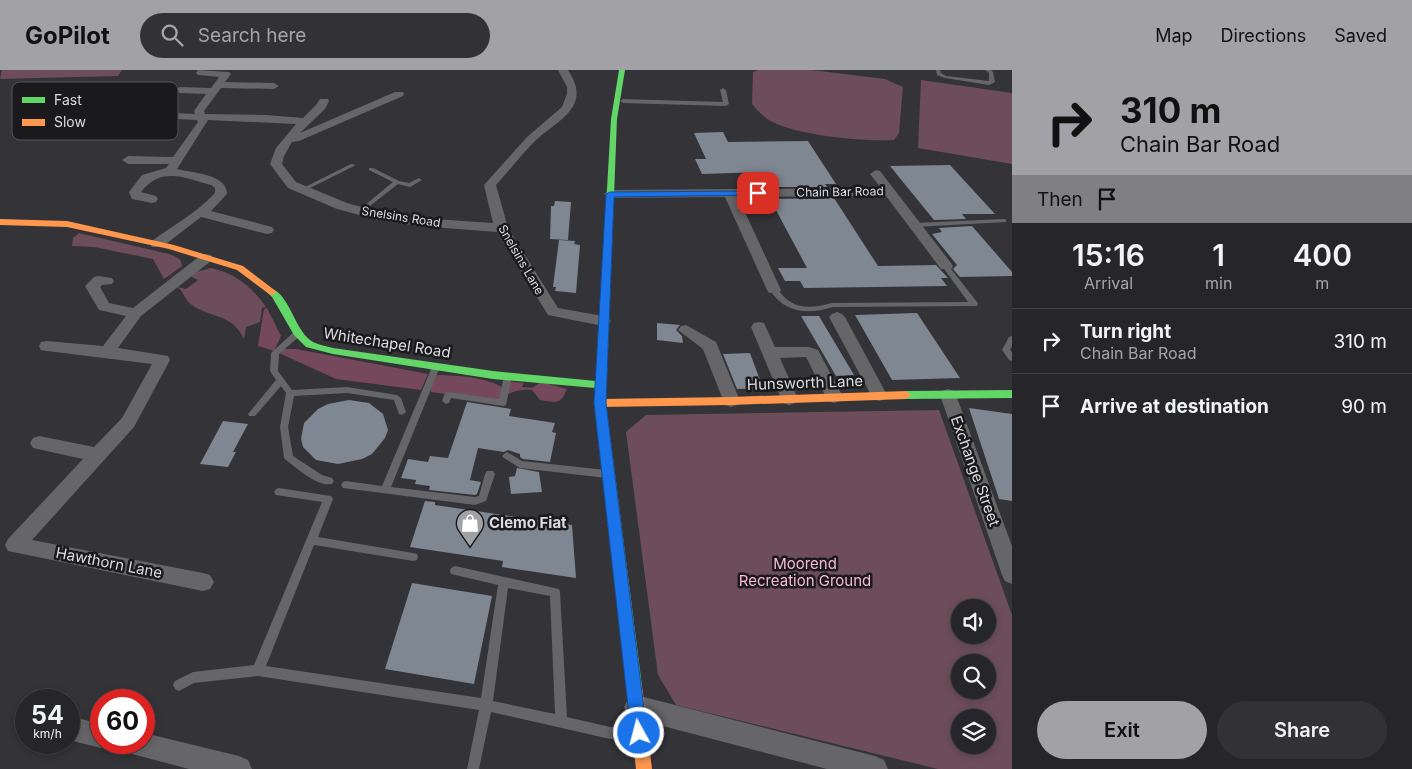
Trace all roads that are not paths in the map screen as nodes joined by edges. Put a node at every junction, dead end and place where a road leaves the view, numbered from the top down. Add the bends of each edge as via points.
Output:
1 (203, 70) edge
2 (563, 70) edge
3 (622, 70) edge
4 (938, 70) edge
5 (987, 70) edge
6 (227, 72) edge
7 (633, 78) dead end
8 (274, 86) dead end
9 (216, 88) junction
10 (180, 90) dead end
11 (723, 90) dead end
12 (399, 94) dead end
13 (324, 101) dead end
14 (623, 101) junction
15 (178, 116) edge
16 (200, 117) junction
17 (614, 118) junction
18 (307, 122) junction
19 (289, 139) junction
20 (128, 160) dead end
21 (353, 165) dead end
22 (173, 166) junction
23 (371, 169) dead end
24 (876, 174) dead end
25 (419, 180) dead end
26 (765, 181) dead end
27 (397, 182) junction
28 (302, 190) junction
29 (890, 192) junction
30 (772, 193) junction
31 (610, 194) junction
32 (730, 194) junction
33 (152, 199) dead end
34 (361, 211) junction
35 (199, 212) junction
36 (1004, 221) dead end
37 (0, 222) edge
38 (915, 225) junction
39 (501, 228) junction
40 (267, 230) dead end
41 (157, 244) junction
42 (206, 258) junction
43 (946, 266) joint
44 (107, 281) dead end
45 (774, 290) joint
46 (136, 313) junction
47 (837, 317) dead end
48 (603, 321) junction
49 (758, 327) dead end
50 (686, 330) dead end
51 (298, 333) junction
52 (1012, 340) edge
53 (47, 346) dead end
54 (107, 352) junction
55 (769, 353) junction
56 (1012, 358) edge
57 (436, 367) junction
58 (508, 376) junction
59 (281, 380) junction
60 (600, 385) junction
61 (290, 393) junction
62 (1012, 394) edge
63 (948, 395) junction
64 (879, 396) junction
65 (834, 397) junction
66 (788, 399) junction
67 (446, 401) dead end
68 (731, 401) junction
69 (600, 403) junction
70 (402, 412) dead end
71 (252, 414) dead end
72 (39, 443) dead end
73 (98, 455) junction
74 (507, 456) dead end
75 (490, 474) dead end
76 (608, 474) junction
77 (329, 480) dead end
78 (346, 485) dead end
79 (385, 490) junction
80 (279, 492) dead end
81 (311, 540) junction
82 (7, 544) edge
83 (413, 556) dead end
84 (455, 571) dead end
85 (1012, 575) edge
86 (203, 582) dead end
87 (504, 582) junction
88 (258, 670) junction
89 (179, 685) dead end
90 (486, 705) junction
91 (636, 708) junction
92 (561, 721) junction
93 (639, 733) junction
94 (155, 748) edge
95 (239, 769) edge
96 (473, 769) edge
97 (644, 769) edge
98 (875, 769) edge

1 - 6 street via 201,73
2 - 39 street, Snelsins Lane via 571,82 570,102 555,121 532,138 490,184
3 - 17 main road
4 - 5 lane via 945,77 989,83 992,75
6 - 9 street
7 - 14 main road
8 - 9 street
9 - 10 street
9 - 16 street via 199,111
11 - 14 lane via 726,104
12 - 19 street
13 - 18 street, Snelsins Road
14 - 17 main road
15 - 16 street
16 - 18 street via 277,118
16 - 22 street via 203,122
17 - 31 main road
18 - 19 street, Snelsins Road
19 - 28 street, Snelsins Road via 280,150 276,164 292,185
20 - 22 street
21 - 28 lane
22 - 33 street via 146,178 135,192 136,196
22 - 35 street via 221,187 216,201
23 - 27 lane
24 - 29 street, Chain Bar Road
25 - 27 lane via 410,185
26 - 30 lane
27 - 34 lane
28 - 34 street, Snelsins Road
29 - 30 street, Chain Bar Road
29 - 38 street, Chain Bar Road
30 - 32 street, Chain Bar Road
31 - 32 street, Chain Bar Road
31 - 48 main road
32 - 45 street
34 - 39 street, Snelsins Road via 419,222
35 - 40 street
35 - 41 street
36 - 38 lane
37 - 41 main road, Whitechapel Road via 66,224
38 - 43 street, Chain Bar Road
39 - 48 street, Snelsins Lane via 553,312
41 - 42 main road, Whitechapel Road
42 - 46 street
42 - 51 main road, Whitechapel Road via 240,268 276,295
43 - 45 lane via 974,304 832,305 809,310 786,304
44 - 46 street via 99,280 92,286 104,307
46 - 54 street
47 - 64 street
48 - 60 main road
49 - 55 street
50 - 68 street via 710,346
51 - 57 main road, Whitechapel Road via 310,345 333,351
51 - 59 lane via 275,353 274,370
52 - 56 lane via 1006,350
53 - 54 street, Hawthorn Lane
54 - 73 street, Hawthorn Lane via 162,360 128,422
55 - 65 street via 812,354
55 - 66 street
57 - 58 main road, Whitechapel Road
57 - 79 lane
58 - 60 main road, Whitechapel Road
58 - 67 lane via 503,402 448,395
59 - 61 lane
59 - 71 lane
60 - 69 main road
61 - 70 lane via 347,390 397,398
61 - 77 lane via 284,427 289,458 319,478
62 - 63 main road, Hunsworth Lane
63 - 64 main road, Hunsworth Lane
63 - 85 street, Exchange Street
64 - 65 main road, Hunsworth Lane
65 - 66 main road, Hunsworth Lane
66 - 68 main road, Hunsworth Lane
68 - 69 main road, Hunsworth Lane
69 - 76 main road
72 - 73 street
73 - 82 street, Hawthorn Lane
74 - 76 lane via 520,464
75 - 79 lane via 483,498 475,501
76 - 91 main road
78 - 79 lane
80 - 81 lane via 328,499
81 - 83 lane
81 - 88 lane
82 - 86 street, Hawthorn Lane
84 - 87 lane
87 - 90 lane
87 - 92 lane via 555,592
88 - 89 lane via 193,678
88 - 90 lane
90 - 92 lane
90 - 96 lane
91 - 93 main road
91 - 98 street
92 - 93 lane via 610,733
93 - 97 main road
94 - 95 street

